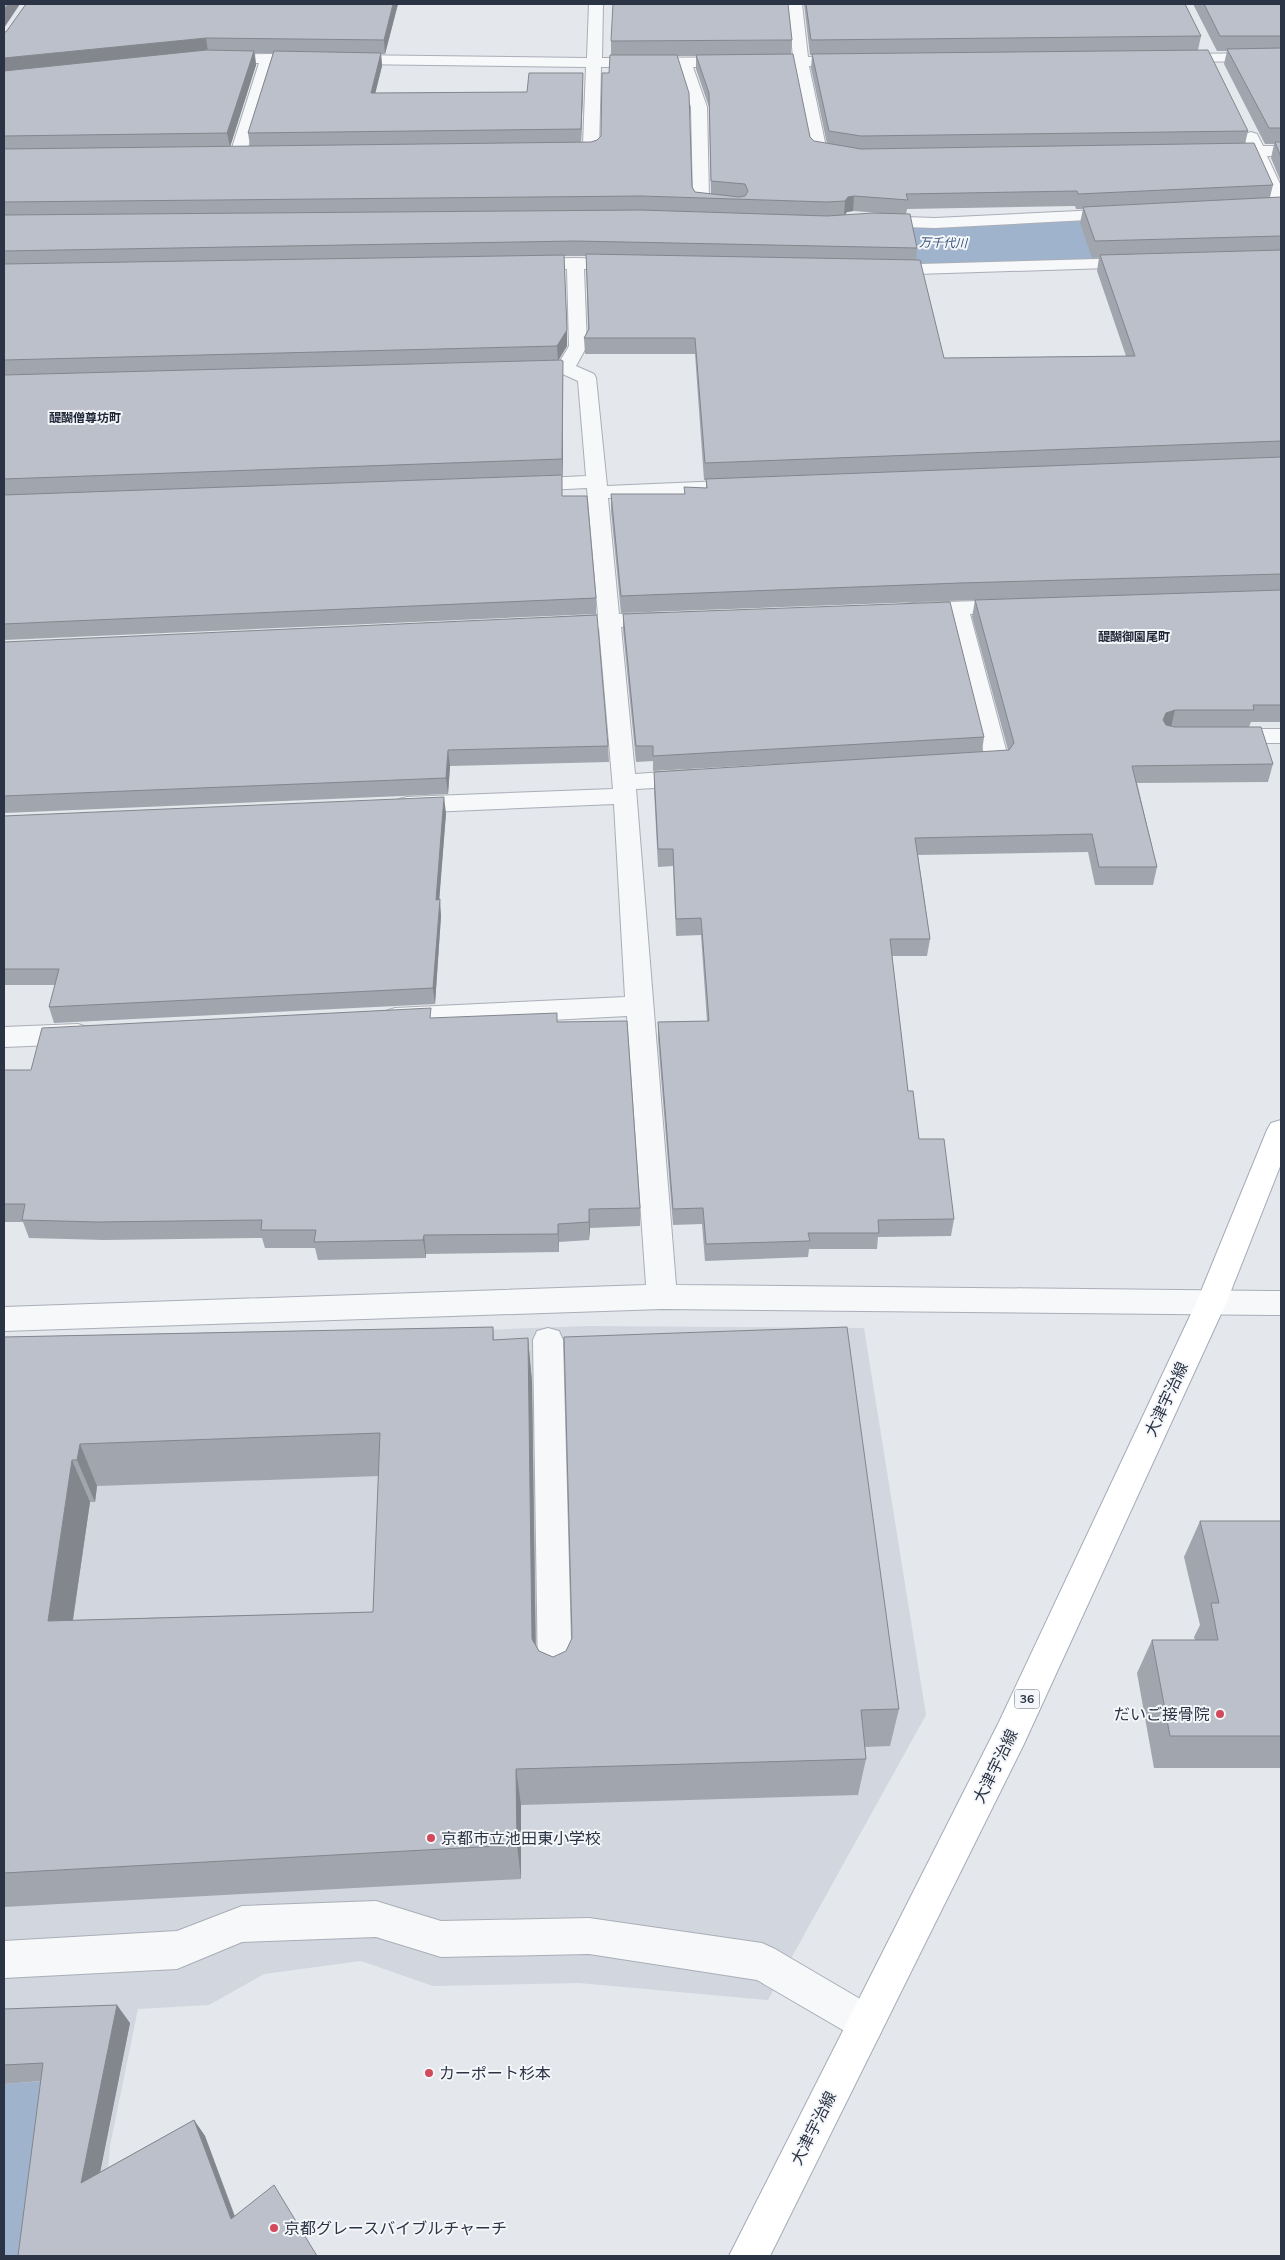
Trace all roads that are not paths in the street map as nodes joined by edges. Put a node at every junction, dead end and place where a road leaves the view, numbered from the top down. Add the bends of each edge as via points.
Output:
1 (596, 4) edge
2 (795, 4) edge
3 (1203, 43) edge
4 (208, 58) edge
5 (268, 58) junction
6 (1160, 58) edge
7 (1210, 58) junction
8 (1281, 58) edge
9 (861, 61) edge
10 (801, 62) junction
11 (684, 63) junction
12 (594, 64) junction
13 (1219, 75) edge
14 (1245, 126) edge
15 (542, 150) edge
16 (1258, 151) junction
17 (1281, 151) edge
18 (1208, 152) edge
19 (238, 154) junction
20 (258, 154) edge
21 (219, 155) edge
22 (860, 157) edge
23 (747, 205) edge
24 (1281, 205) edge
25 (1262, 207) edge
26 (1133, 213) edge
27 (866, 220) edge
28 (575, 263) junction
29 (1153, 263) edge
30 (506, 264) edge
31 (643, 264) edge
32 (868, 269) edge
33 (507, 485) edge
34 (746, 486) edge
35 (597, 487) junction
36 (1036, 606) edge
37 (958, 608) junction
38 (898, 610) edge
39 (679, 618) edge
40 (609, 621) junction
41 (540, 624) edge
42 (1208, 736) edge
43 (1281, 736) edge
44 (948, 764) edge
45 (712, 777) edge
46 (624, 789) junction
47 (388, 806) edge
48 (639, 1006) junction
49 (371, 1020) edge
50 (103, 1033) edge
51 (4, 1037) edge
52 (1281, 1130) edge
53 (662, 1297) junction
54 (1212, 1301) junction
55 (1281, 1303) edge
56 (4, 1319) edge
57 (548, 1340) dead end
58 (555, 1677) edge
59 (4, 1960) edge
60 (866, 2023) junction
61 (749, 2256) edge

1 - 12 street
2 - 10 street
3 - 7 street
4 - 5 street
5 - 12 street
5 - 19 street
6 - 7 street
7 - 8 street
7 - 13 street
9 - 10 street
10 - 11 street
10 - 22 street via 820,151
11 - 12 street
11 - 23 street via 699,107 701,201
12 - 15 street via 591,150
14 - 16 street
16 - 17 street
16 - 18 street
16 - 24 street
19 - 20 street
19 - 21 street
24 - 25 street
26 - 27 street via 935,222
28 - 30 street
28 - 31 street
28 - 35 street via 578,346 555,368 587,378
29 - 32 street
33 - 35 street
34 - 35 street
35 - 40 street
36 - 37 street
37 - 38 street
37 - 44 street via 997,761
39 - 40 street
40 - 41 street
40 - 46 street
42 - 43 street
45 - 46 street
46 - 47 street
46 - 48 street
48 - 49 street
48 - 53 street
50 - 51 street
52 - 54 main road, 大津宇治線 / 36
53 - 54 street
53 - 56 street
54 - 55 street
54 - 60 main road, 大津宇治線 / 36 via 1011,1734
57 - 58 street
59 - 60 street via 177,1950 242,1924 376,1919 441,1938 588,1936 762,1962
60 - 61 main road, 大津宇治線 / 36

